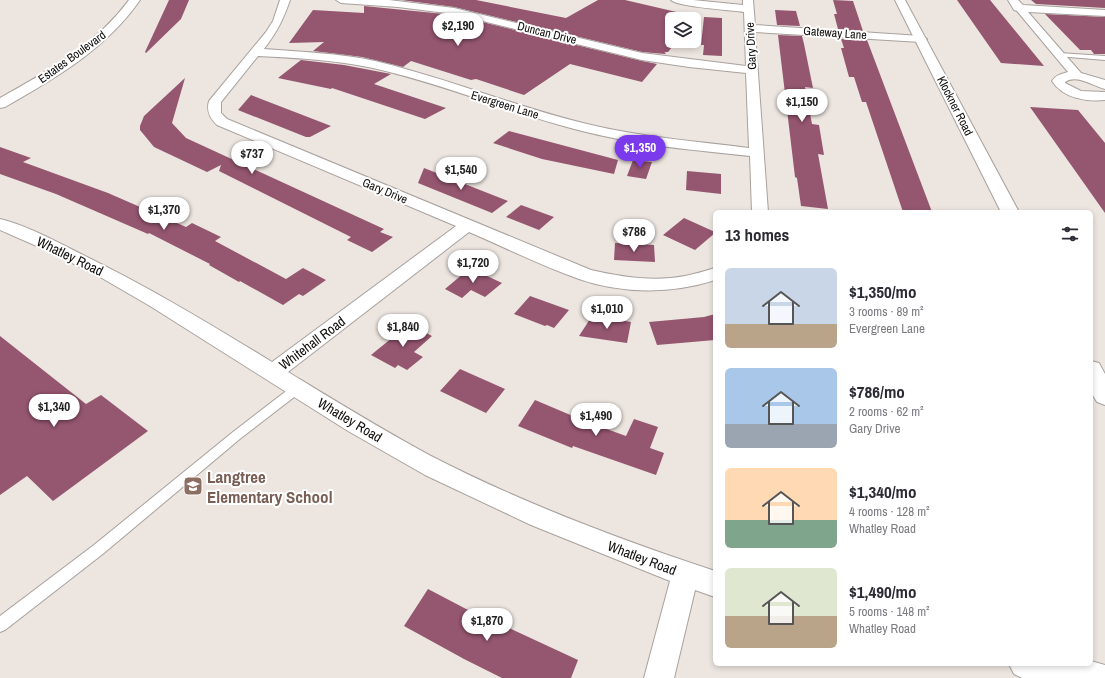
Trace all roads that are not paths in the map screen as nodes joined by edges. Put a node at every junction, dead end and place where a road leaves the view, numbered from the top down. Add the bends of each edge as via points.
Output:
1 (135, 0) edge
2 (285, 0) edge
3 (341, 0) edge
4 (676, 0) edge
5 (900, 0) edge
6 (748, 4) edge
7 (1015, 4) edge
8 (1105, 13) edge
9 (750, 28) junction
10 (921, 38) junction
11 (255, 52) junction
12 (1059, 55) junction
13 (1105, 58) edge
14 (752, 70) junction
15 (1078, 77) junction
16 (1105, 85) edge
17 (1100, 96) edge
18 (0, 104) edge
19 (1105, 109) edge
20 (757, 153) junction
21 (760, 210) edge
22 (1009, 210) edge
23 (0, 224) edge
24 (467, 226) junction
25 (713, 275) edge
26 (272, 373) junction
27 (1093, 373) edge
28 (298, 388) junction
29 (1105, 396) edge
30 (685, 574) junction
31 (713, 583) edge
32 (0, 625) edge
33 (1035, 666) edge
34 (659, 678) edge
35 (1099, 678) edge

1 - 18 main road, Estates Boulevard via 116,24 81,53
2 - 11 street, Gary Drive via 278,21
3 - 14 street, Duncan Drive via 406,5 461,13 640,56
4 - 6 street via 705,5
5 - 10 main road, Klockner Road
6 - 9 street, Gary Drive
7 - 8 street
7 - 12 street
9 - 10 street, Gateway Lane
9 - 14 street, Gary Drive
10 - 22 main road, Klockner Road
11 - 20 street, Evergreen Lane via 324,57 374,65 589,128
11 - 24 street, Gary Drive via 215,101 215,116 222,122
12 - 13 lane
12 - 15 street
14 - 20 street, Gary Drive
15 - 16 street
15 - 17 street via 1064,77 1058,81 1069,91
17 - 19 street
20 - 21 street, Gary Drive
23 - 26 street, Whatley Road via 81,260 155,300
24 - 25 street, Gary Drive via 586,276 610,282 664,285 689,282
24 - 26 street, Whitehall Road
26 - 28 street, Whatley Road
27 - 29 main road
28 - 30 street, Whatley Road via 407,454 464,484 577,534
28 - 32 lane via 99,549
30 - 31 street, Whatley Road
30 - 34 street
33 - 35 street

